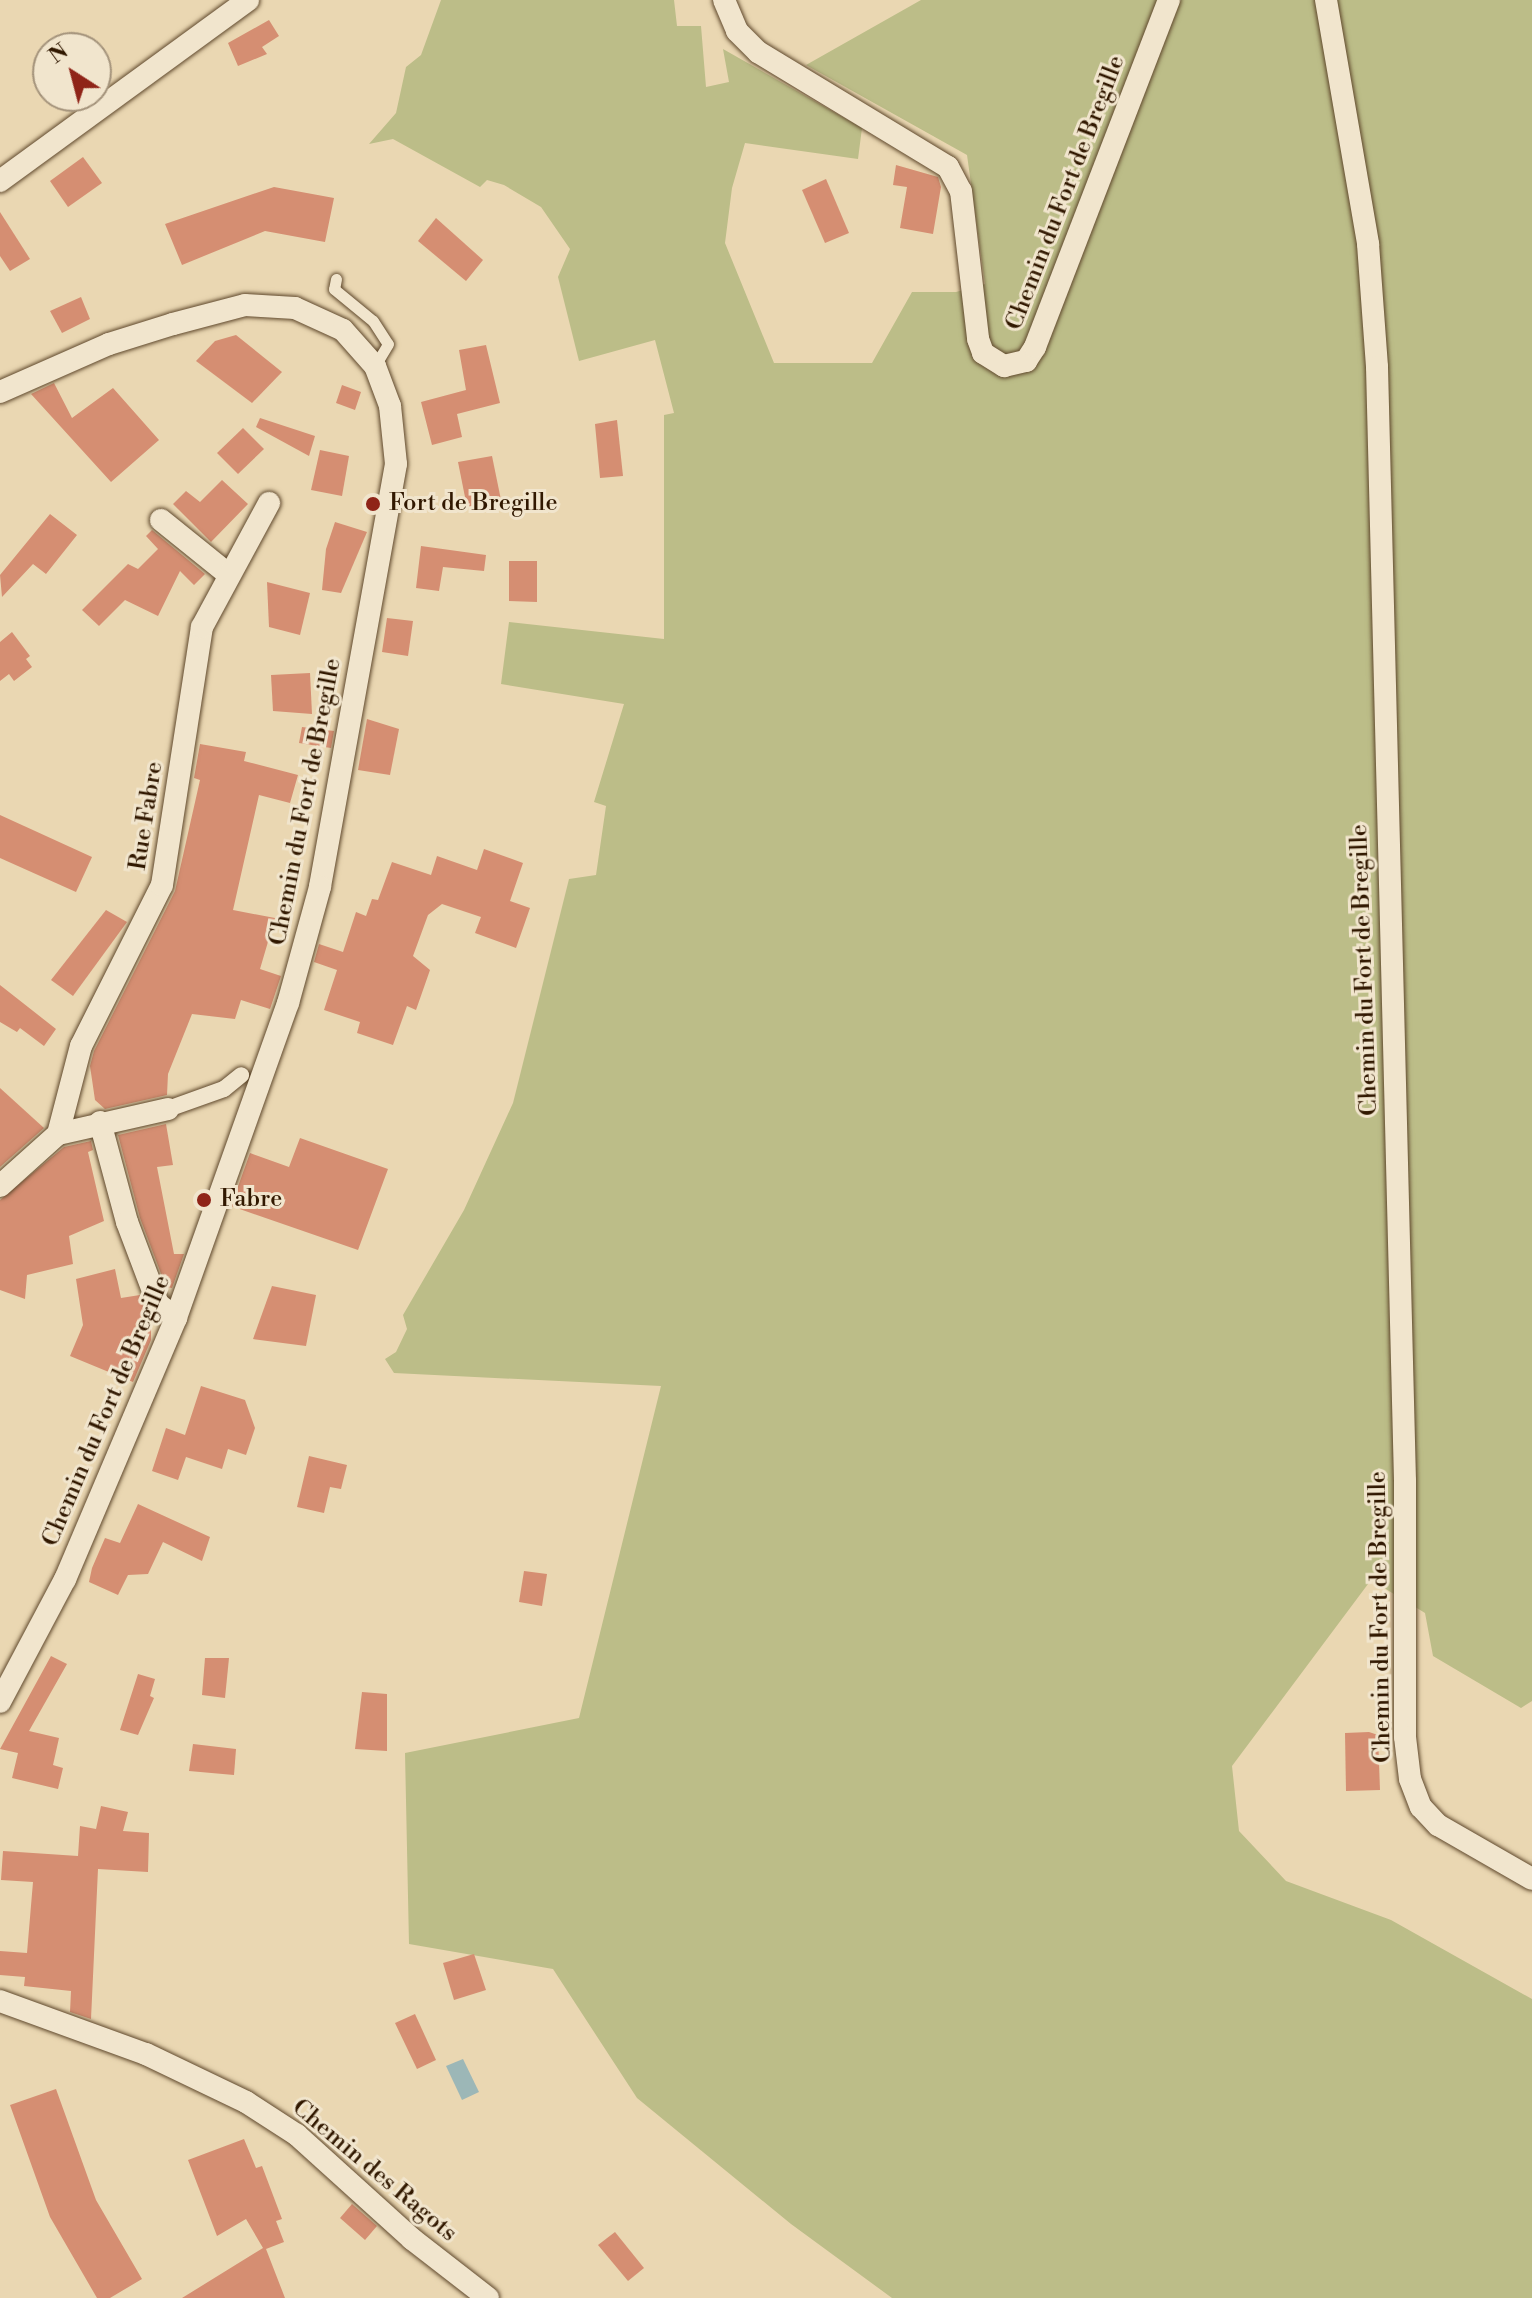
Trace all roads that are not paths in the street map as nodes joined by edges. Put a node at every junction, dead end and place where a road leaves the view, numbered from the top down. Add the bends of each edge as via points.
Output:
1 (248, 0) edge
2 (724, 0) edge
3 (1169, 0) edge
4 (1326, 0) edge
5 (0, 181) edge
6 (336, 279) dead end
7 (375, 366) junction
8 (0, 392) edge
9 (269, 503) dead end
10 (161, 520) dead end
11 (228, 574) junction
12 (241, 1075) dead end
13 (168, 1109) joint
14 (100, 1122) junction
15 (58, 1134) junction
16 (0, 1186) edge
17 (176, 1318) junction
18 (0, 1702) edge
19 (1532, 1879) edge
20 (0, 2001) edge
21 (488, 2298) edge

1 - 5 street
2 - 3 street, Chemin du Fort de Bregille via 737,31 758,52 948,167 961,191 978,339 983,353 1004,366 1026,361 1035,347
4 - 19 street, Chemin du Fort de Bregille via 1368,244 1377,367 1405,1481 1405,1737 1410,1779 1421,1807 1438,1825
6 - 7 lane via 334,289 373,321 388,344
7 - 8 street, Chemin du Fort de Bregille via 343,330 295,308 245,305 109,344
7 - 17 street, Chemin du Fort de Bregille via 390,406 396,464 320,887 288,1003
9 - 11 street, Rue Fabre
10 - 11 street
11 - 15 street, Rue Fabre via 202,627 162,885 81,1046
12 - 13 street via 224,1089
13 - 14 street
14 - 15 street
14 - 17 street via 127,1222 158,1304
15 - 16 street
17 - 18 street, Chemin du Fort de Bregille via 65,1579
20 - 21 street, Chemin des Ragots via 135,2049 246,2102 297,2135 412,2239

